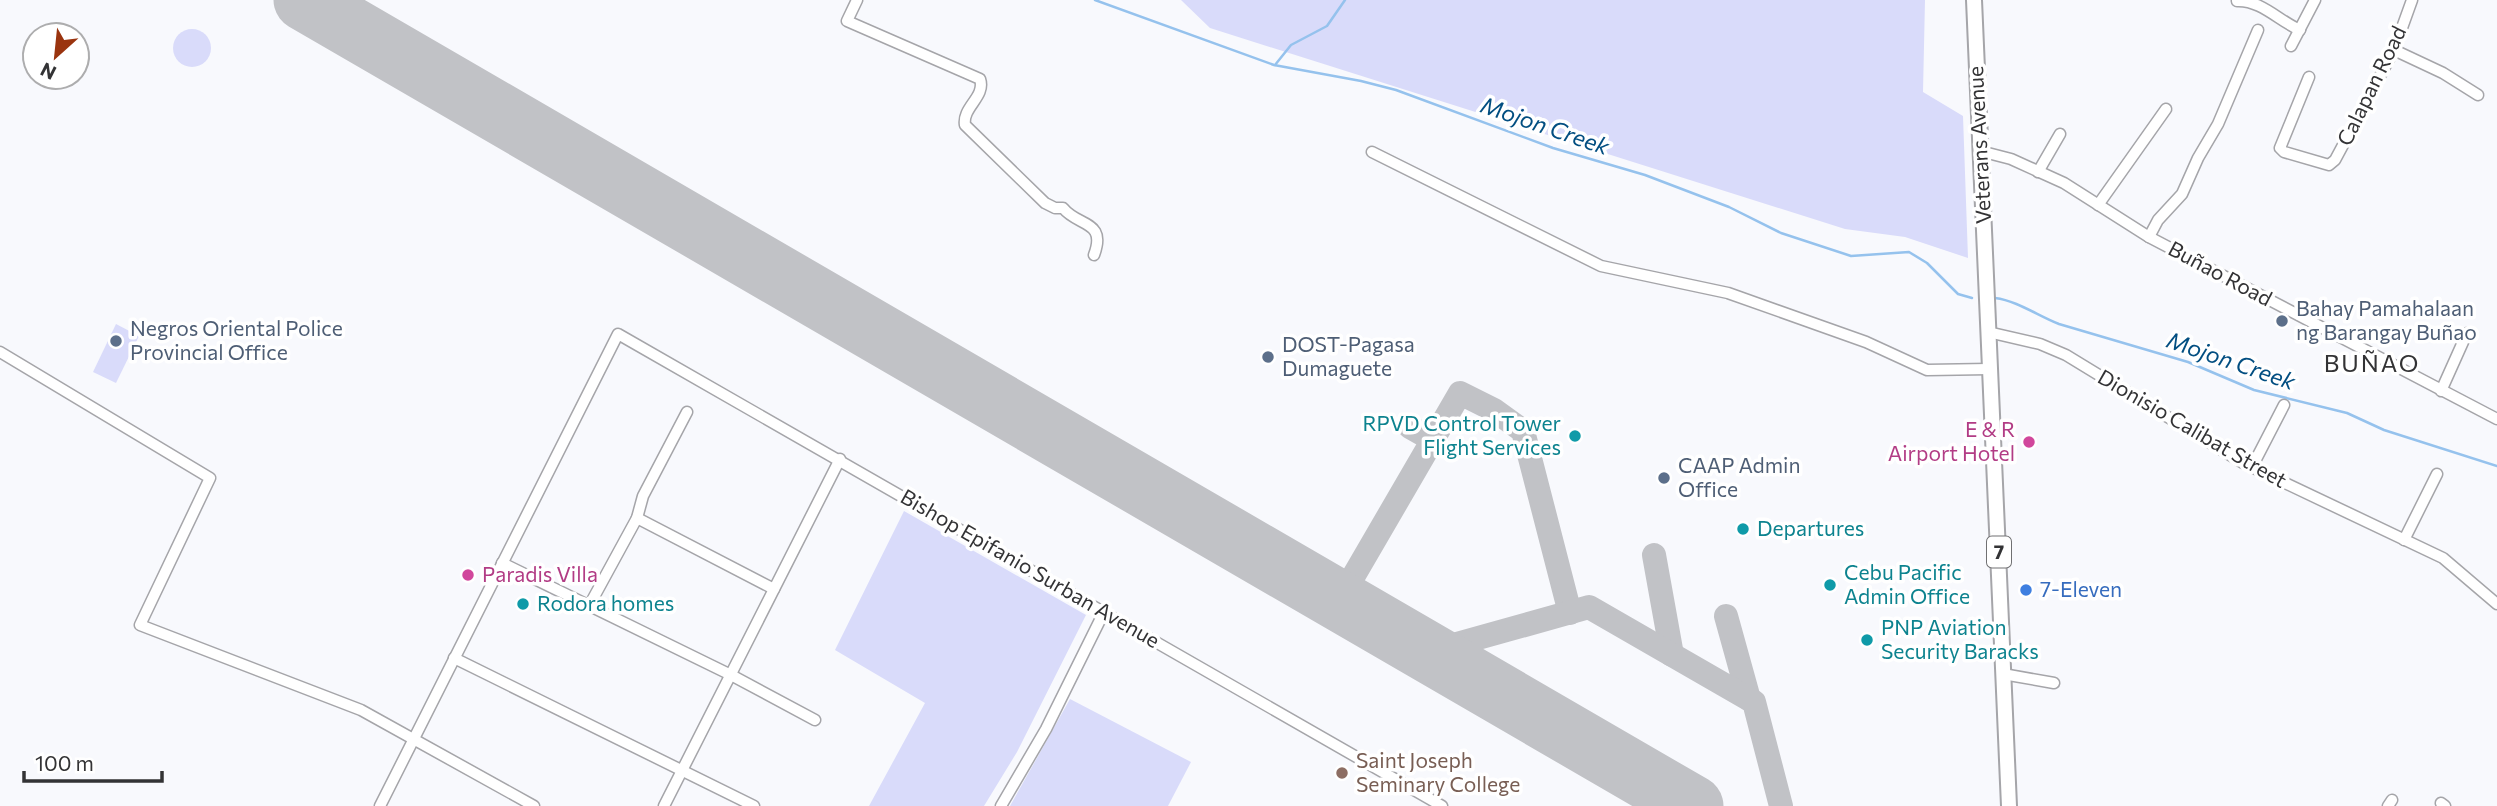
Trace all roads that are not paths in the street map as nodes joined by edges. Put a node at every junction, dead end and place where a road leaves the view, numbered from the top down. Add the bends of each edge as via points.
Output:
1 (857, 0) edge
2 (1974, 0) edge
3 (2315, 0) edge
4 (2412, 0) edge
5 (2237, 1) edge
6 (2258, 30) dead end
7 (2300, 30) junction
8 (2291, 46) dead end
9 (2394, 50) junction
10 (2309, 77) dead end
11 (2478, 95) dead end
12 (2166, 109) dead end
13 (2060, 134) dead end
14 (1980, 151) junction
15 (1372, 152) dead end
16 (2038, 172) junction
17 (2098, 205) junction
18 (2149, 237) junction
19 (1094, 255) dead end
20 (1988, 332) junction
21 (2467, 333) dead end
22 (0, 352) edge
23 (1989, 369) junction
24 (2441, 391) junction
25 (2284, 405) dead end
26 (688, 412) dead end
27 (2497, 419) edge
28 (840, 459) junction
29 (2252, 467) junction
30 (2437, 474) dead end
31 (637, 518) junction
32 (2404, 540) junction
33 (502, 563) junction
34 (774, 589) junction
35 (2497, 604) edge
36 (589, 606) junction
37 (1104, 612) junction
38 (454, 658) junction
39 (2003, 674) junction
40 (731, 675) junction
41 (2054, 683) dead end
42 (815, 720) dead end
43 (414, 741) junction
44 (682, 770) junction
45 (380, 806) edge
46 (534, 806) edge
47 (664, 806) edge
48 (754, 806) edge
49 (1001, 806) edge
50 (1442, 806) edge
51 (2009, 806) edge

1 - 19 street via 847,21 980,79 980,92 965,115 965,125 1045,203 1063,208 1093,227 1097,234
2 - 14 highway, Veterans Avenue / 7
3 - 7 street
4 - 9 street, Calapan Road
5 - 7 street via 2272,12
6 - 18 street via 2182,194
7 - 8 street
9 - 10 street, Calapan Road via 2329,165 2280,148
9 - 11 street
12 - 17 street
13 - 16 street
14 - 16 street, Buñao Road
14 - 20 highway, Veterans Avenue / 7
15 - 23 street via 1601,266 1728,293 1866,342 1927,370
16 - 17 street, Buñao Road
17 - 18 street, Buñao Road
18 - 24 street, Buñao Road
20 - 23 highway, 7
20 - 29 street, Dionisio Calibat Street via 2066,355
21 - 24 street
22 - 43 street via 210,478 140,625 361,710
23 - 39 highway, 7
24 - 27 street, Buñao Road
25 - 29 street
26 - 31 street via 643,496
28 - 33 street, Bishop Epifanio Surban Avenue via 618,334
28 - 34 street
28 - 37 street, Bishop Epifanio Surban Avenue
29 - 32 street, Dionisio Calibat Street
30 - 32 street
31 - 34 street
31 - 36 street
32 - 35 street, Dionisio Calibat Street via 2443,558
33 - 36 street
33 - 38 street
34 - 40 street
36 - 40 street
37 - 49 street via 1046,729
37 - 50 street, Bishop Epifanio Surban Avenue
38 - 43 street
38 - 44 street
39 - 41 street
39 - 51 highway, 7
40 - 42 street
40 - 44 street
43 - 45 street
43 - 46 street
44 - 47 street
44 - 48 street

